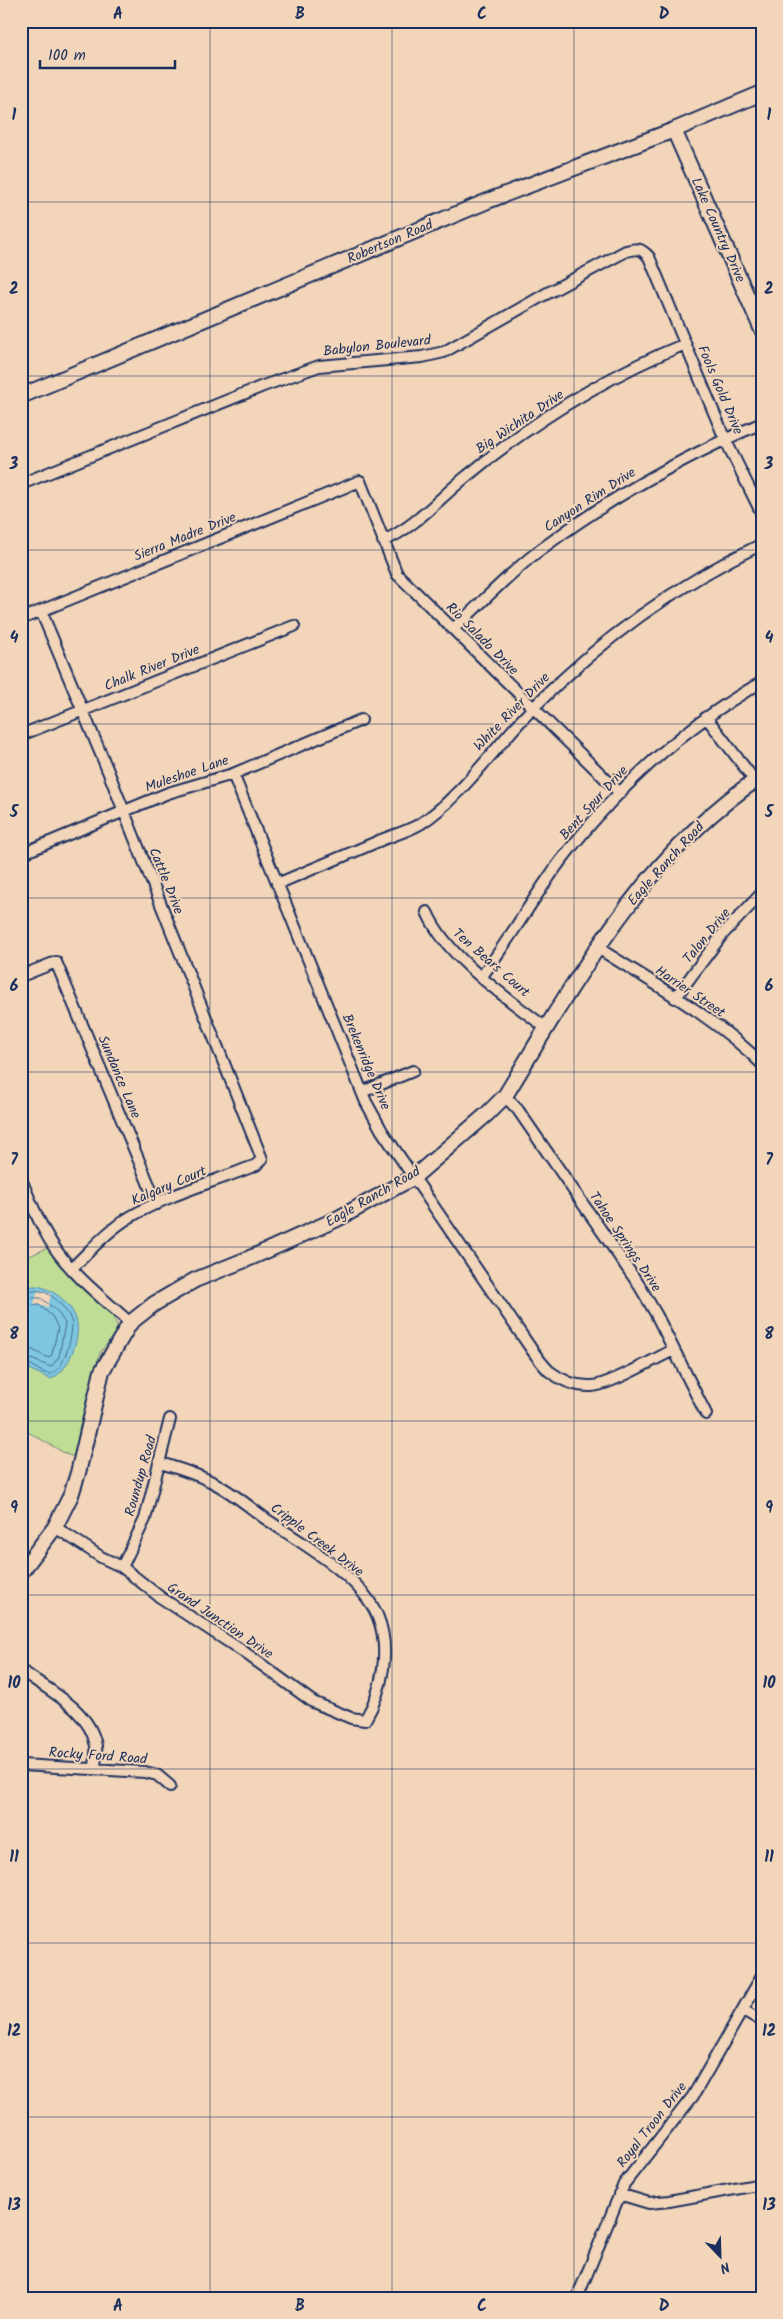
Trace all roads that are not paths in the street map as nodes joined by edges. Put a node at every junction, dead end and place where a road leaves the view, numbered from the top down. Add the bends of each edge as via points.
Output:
1 (762, 92) edge
2 (674, 130) junction
3 (656, 275) joint
4 (762, 330) edge
5 (686, 344) junction
6 (21, 396) edge
7 (762, 423) edge
8 (725, 439) junction
9 (360, 482) joint
10 (21, 484) edge
11 (762, 514) edge
12 (383, 541) junction
13 (762, 544) edge
14 (41, 611) junction
15 (21, 619) edge
16 (294, 626) dead end
17 (453, 629) junction
18 (762, 682) edge
19 (532, 708) junction
20 (82, 711) junction
21 (706, 717) junction
22 (361, 720) dead end
23 (21, 736) edge
24 (233, 774) junction
25 (759, 782) edge
26 (619, 792) junction
27 (123, 812) junction
28 (21, 854) edge
29 (277, 884) junction
30 (762, 893) edge
31 (427, 912) dead end
32 (598, 948) junction
33 (21, 976) edge
34 (482, 976) junction
35 (675, 998) junction
36 (546, 1028) junction
37 (762, 1064) edge
38 (413, 1071) dead end
39 (362, 1092) junction
40 (504, 1096) junction
41 (261, 1161) joint
42 (414, 1176) junction
43 (21, 1179) edge
44 (158, 1204) junction
45 (72, 1268) junction
46 (130, 1323) junction
47 (673, 1350) junction
48 (706, 1414) dead end
49 (170, 1419) dead end
50 (160, 1463) junction
51 (55, 1528) junction
52 (122, 1567) junction
53 (21, 1572) edge
54 (21, 1672) edge
55 (367, 1725) joint
56 (21, 1765) edge
57 (95, 1769) junction
58 (170, 1786) dead end
59 (762, 1976) edge
60 (743, 2010) junction
61 (762, 2021) edge
62 (762, 2184) edge
63 (619, 2194) junction
64 (577, 2298) edge

1 - 2 street, Robertson Road
2 - 4 street, Lake Country Drive
2 - 6 street, Robertson Road via 490,200
3 - 5 street, Fools Gold Drive
3 - 10 street, Babylon Boulevard via 643,250 626,251 444,352 422,357 319,366
5 - 8 street, Fools Gold Drive
5 - 12 street, Big Wichita Drive via 617,376 558,410 466,476 398,534
7 - 8 street, Canyon Rim Drive
8 - 11 street, Fools Gold Drive
8 - 17 street, Canyon Rim Drive via 670,466 598,509 539,551
9 - 12 street, Rio Salado Drive
9 - 14 street, Sierra Madre Drive
12 - 17 street, Rio Salado Drive via 397,574
13 - 19 street, White River Drive via 728,560 632,621 584,659
14 - 15 street, Sierra Madre Drive
14 - 20 street, Cattle Drive
16 - 20 street, Chalk River Drive
17 - 19 street, Rio Salado Drive
18 - 21 street, Bent Spur Drive
19 - 26 street, Rio Salado Drive
19 - 29 street, White River Drive via 446,803 419,824
20 - 23 street, Chalk River Drive
20 - 27 street, Cattle Drive
21 - 25 street
21 - 26 street, Bent Spur Drive via 652,760
22 - 24 street, Muleshoe Lane
24 - 27 street, Muleshoe Lane via 168,793
24 - 29 street, Brekenridge Drive
25 - 32 street, Eagle Ranch Road via 713,814 667,859 639,890
26 - 34 street, Bent Spur Drive via 558,865
27 - 28 street, Muleshoe Lane
27 - 41 street, Cattle Drive via 262,1154
29 - 39 street, Brekenridge Drive
30 - 35 street, Talon Drive via 722,935
31 - 34 street, Ten Bears Court via 442,940
32 - 35 street, Harrier Street
32 - 36 street, Eagle Ranch Road
33 - 44 street, Sundance Lane via 56,962
34 - 36 street, Ten Bears Court
35 - 37 street, Harrier Street via 745,1047
36 - 40 street, Eagle Ranch Road
38 - 39 street
39 - 42 street, Brekenridge Drive via 382,1131
40 - 42 street, Eagle Ranch Road
40 - 47 street, Tahoe Springs Drive via 518,1110 639,1285
41 - 44 street, Kalgary Court
42 - 46 street, Eagle Ranch Road via 337,1219 194,1280
42 - 47 street, Brekenridge Drive via 548,1370 563,1380 594,1386
43 - 45 street via 37,1217
44 - 45 street, Kalgary Court via 115,1228
45 - 46 street
46 - 51 street, Eagle Ranch Road via 102,1371 78,1473
47 - 48 street, Tahoe Springs Drive
49 - 50 street, Roundup Road
50 - 52 street, Roundup Road via 145,1519
50 - 55 street, Cripple Creek Drive via 197,1475 224,1489 324,1559 364,1594 377,1615 384,1658 379,1690
51 - 52 street, Grand Junction Drive
51 - 53 street, Eagle Ranch Road
52 - 55 street, Grand Junction Drive via 160,1597 313,1702
54 - 57 street via 85,1719 96,1746
56 - 57 street, Rocky Ford Road
57 - 58 street, Rocky Ford Road via 145,1772 156,1775
59 - 60 street, Royal Troon Drive
60 - 61 street
60 - 63 street, Royal Troon Drive via 688,2104 630,2174
62 - 63 street via 649,2203
63 - 64 street, Royal Troon Drive

